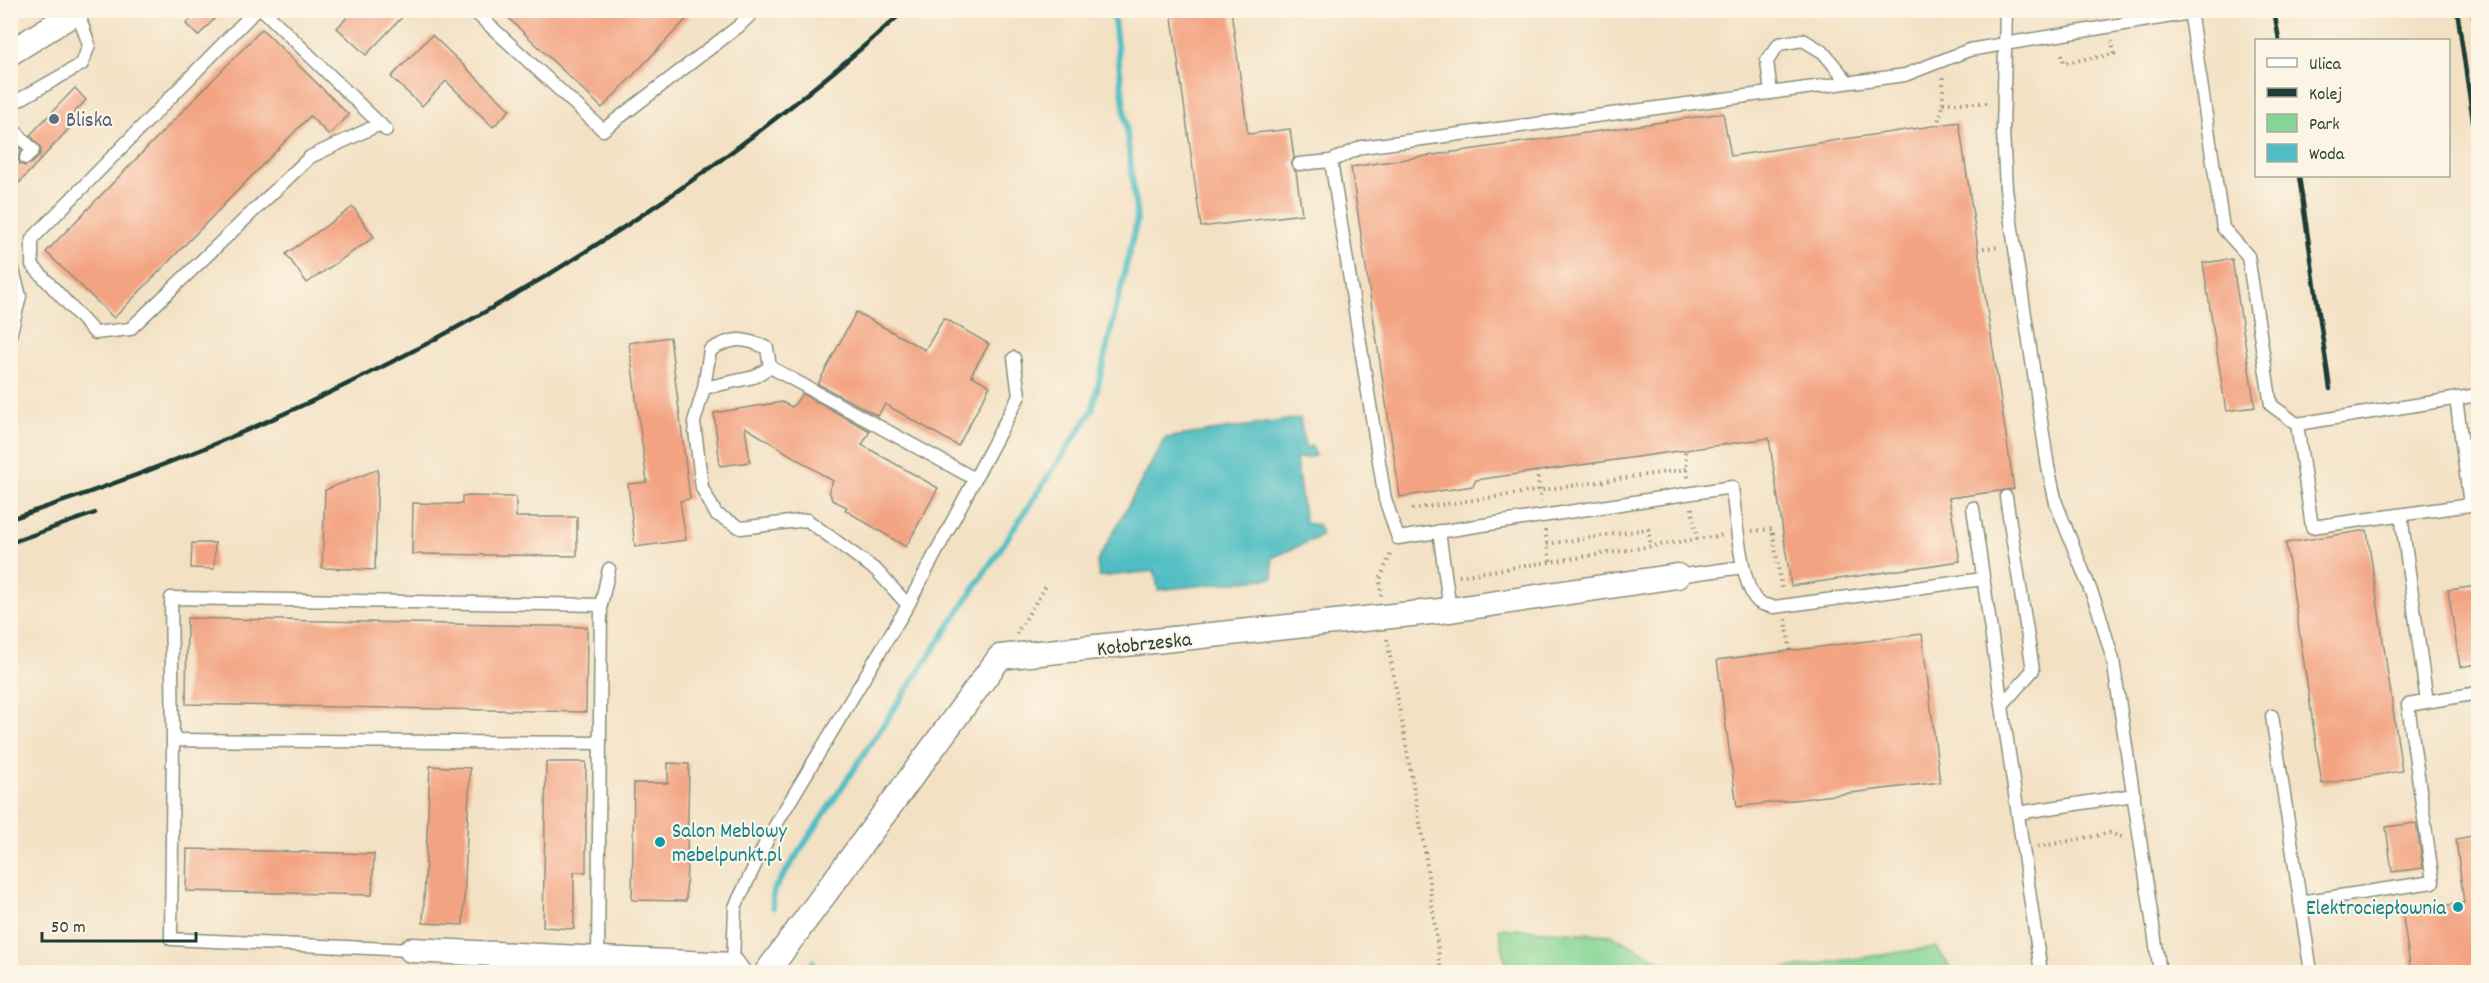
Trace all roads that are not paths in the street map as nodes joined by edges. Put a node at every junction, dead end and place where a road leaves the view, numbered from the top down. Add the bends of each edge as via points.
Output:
1 (256, 10) edge
2 (263, 10) edge
3 (473, 10) edge
4 (755, 10) edge
5 (2006, 10) edge
6 (2478, 10) edge
7 (78, 11) edge
8 (2190, 12) edge
9 (2478, 16) edge
10 (10, 42) edge
11 (2005, 43) junction
12 (10, 53) edge
13 (1848, 82) junction
14 (1771, 93) junction
15 (10, 105) edge
16 (11, 128) edge
17 (26, 158) dead end
18 (1331, 161) junction
19 (1299, 164) dead end
20 (10, 259) edge
21 (10, 336) edge
22 (1014, 358) dead end
23 (770, 367) junction
24 (704, 388) junction
25 (2478, 395) edge
26 (2456, 398) junction
27 (2297, 424) junction
28 (975, 479) junction
29 (2006, 497) dead end
30 (1973, 508) dead end
31 (2401, 515) junction
32 (1439, 531) junction
33 (1743, 567) junction
34 (609, 569) dead end
35 (1677, 576) joint
36 (1983, 579) junction
37 (601, 605) junction
38 (908, 605) junction
39 (1450, 610) junction
40 (2478, 693) edge
41 (2427, 702) junction
42 (2002, 705) junction
43 (2272, 716) dead end
44 (173, 740) junction
45 (600, 743) junction
46 (2134, 795) junction
47 (2018, 813) junction
48 (2300, 902) junction
49 (411, 950) joint
50 (598, 959) junction
51 (735, 968) edge
52 (767, 972) edge
53 (2041, 972) edge
54 (2160, 972) edge
55 (2311, 972) edge

1 - 2 lane via 32,239 32,265 95,333 130,330 310,157 383,127
3 - 4 lane via 603,130
5 - 11 lane
6 - 9 lane
7 - 10 street
7 - 12 street
7 - 15 lane via 89,45 82,64
8 - 11 lane
8 - 27 lane via 2223,228 2248,256 2271,405
11 - 13 lane via 1969,50 1905,75
11 - 46 lane via 2006,189 2048,467 2056,503 2114,660
13 - 14 lane
13 - 14 lane via 1823,52 1803,40 1779,44 1767,61
14 - 18 lane via 1362,147
16 - 17 lane via 18,142 33,150
18 - 19 lane
18 - 32 lane via 1384,499 1398,538
20 - 21 lane via 20,296
22 - 28 lane via 1019,396
23 - 24 lane via 754,377
23 - 24 lane via 767,348 750,340 729,339 710,350
23 - 28 lane
24 - 38 lane via 694,422 702,488 716,514 741,528 807,519 877,571
25 - 26 lane
26 - 27 lane
26 - 31 lane via 2470,505
27 - 31 lane via 2312,527
28 - 38 lane
29 - 42 lane via 2033,670
30 - 36 lane
31 - 41 lane
32 - 33 lane via 1732,487
32 - 39 lane
33 - 35 lane
33 - 36 lane via 1759,603 1774,607
34 - 37 lane
35 - 39 street, Kołobrzeska
36 - 42 lane
37 - 44 lane via 171,598
37 - 45 lane
38 - 51 lane via 769,837 735,907
39 - 52 street, Kołobrzeska via 1000,657
40 - 41 lane
41 - 48 lane via 2408,705 2433,882
42 - 47 lane
43 - 48 lane
44 - 45 lane
44 - 49 lane via 171,939
45 - 50 lane
46 - 47 lane
46 - 54 lane
47 - 53 lane
48 - 55 lane
49 - 50 street
50 - 51 street

